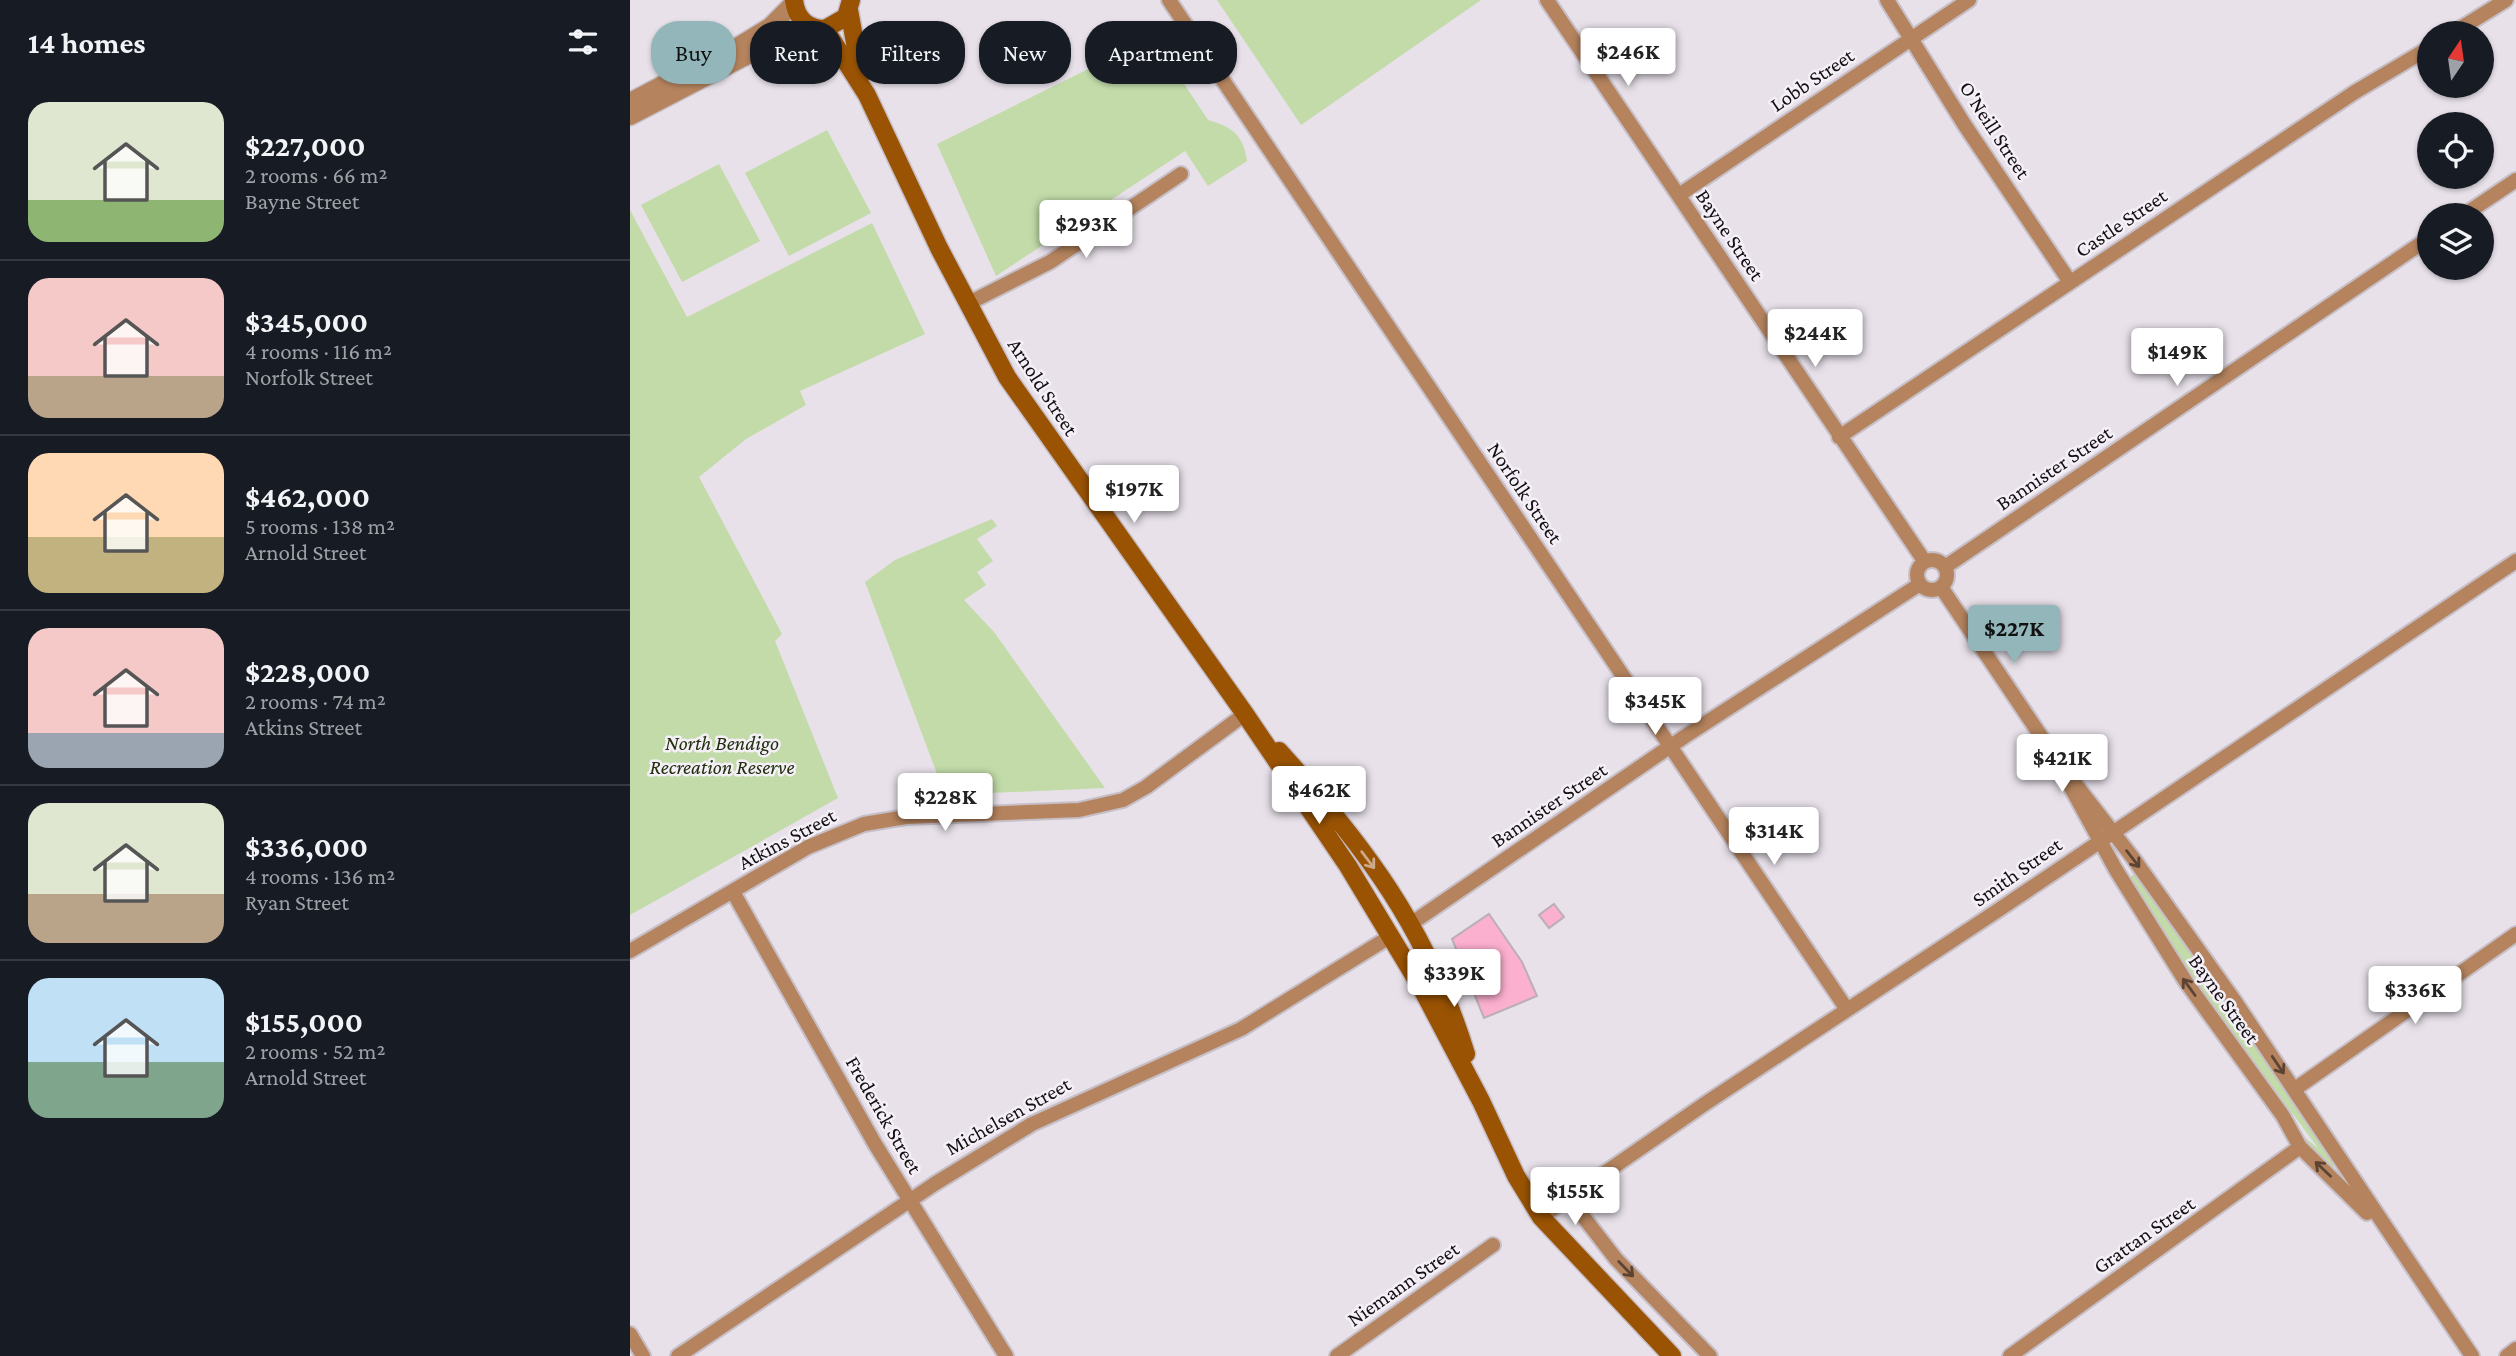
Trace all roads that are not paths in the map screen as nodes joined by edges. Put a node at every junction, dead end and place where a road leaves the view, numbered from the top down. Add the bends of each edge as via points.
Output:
1 (1169, 0) edge
2 (1547, 0) edge
3 (1887, 0) edge
4 (1969, 0) edge
5 (2506, 0) edge
6 (794, 1) edge
7 (851, 4) edge
8 (806, 21) edge
9 (841, 21) edge
10 (2472, 21) edge
11 (1912, 38) junction
12 (750, 54) edge
13 (2417, 55) edge
14 (842, 61) edge
15 (867, 95) junction
16 (630, 102) edge
17 (630, 116) edge
18 (1181, 174) dead end
19 (2516, 180) edge
20 (1679, 195) junction
21 (2482, 203) edge
22 (2417, 246) edge
23 (2070, 282) junction
24 (967, 304) junction
25 (1839, 437) junction
26 (2516, 561) edge
27 (1925, 562) junction
28 (1945, 567) junction
29 (1920, 583) junction
30 (1941, 587) junction
31 (1245, 714) junction
32 (1672, 746) junction
33 (2106, 836) junction
34 (733, 891) junction
35 (1412, 923) junction
36 (2516, 934) edge
37 (1391, 936) junction
38 (630, 951) edge
39 (1846, 1008) junction
40 (2295, 1089) junction
41 (1481, 1101) junction
42 (2300, 1147) junction
43 (1568, 1197) junction
44 (909, 1201) junction
45 (1541, 1217) junction
46 (2388, 1235) junction
47 (1493, 1245) dead end
48 (630, 1334) edge
49 (2516, 1349) edge
50 (1347, 1353) edge
51 (1671, 1355) edge
52 (643, 1356) edge
53 (678, 1356) edge
54 (1006, 1356) edge
55 (1710, 1356) edge
56 (2010, 1356) edge
57 (2472, 1356) edge
58 (2507, 1356) edge

1 - 32 street, Norfolk Street
2 - 20 street, Bayne Street
3 - 11 street, O'Neill Street
4 - 11 street, Lobb Street
5 - 10 street
6 - 8 main road, Arnold Street via 799,17
6 - 16 street via 765,32
7 - 9 main road
7 - 15 main road, Arnold Street via 853,39
11 - 20 street, Lobb Street
11 - 23 street, O'Neill Street
12 - 17 street
13 - 23 street, Castle Street via 2354,92
14 - 15 main road, Arnold Street
15 - 24 main road, Arnold Street
18 - 24 street via 1050,262
19 - 21 street
20 - 25 street, Bayne Street
22 - 28 street, Bannister Street
23 - 25 street, Castle Street
24 - 31 main road, Arnold Street via 1038,425
25 - 27 street, Bayne Street
26 - 33 street, Smith Street
27 - 28 street via 1936,560
27 - 29 street via 1918,570
28 - 30 street via 1946,580
29 - 30 street via 1930,589
29 - 32 street, Bannister Street
30 - 33 street, Bayne Street
31 - 34 street, Atkins Street via 1146,787 1111,804 1079,810 906,817 864,824 808,848
31 -> 35 main road, Arnold Street via 1329,808
31 - 37 main road, Arnold Street
32 - 35 street, Bannister Street
32 - 39 street, Norfolk Street
33 - 39 street, Smith Street
33 -> 40 street, Bayne Street via 2167,905
42 -> 33 street, Bayne Street via 2283,1116 2167,955
34 - 38 street, Atkins Street
34 - 44 street, Frederick Street
35 - 37 main road, Michelsen Street
35 - 41 main road, Arnold Street via 1448,998
36 - 40 street
37 - 41 main road, Arnold Street
37 - 44 street, Michelsen Street via 1241,1029 1031,1124
39 - 43 street, Smith Street
40 - 46 street, Bayne Street
41 - 45 main road, Arnold Street
46 -> 42 street, Bayne Street
42 - 56 street, Grattan Street
43 - 45 street, Smith Street
43 -> 55 street via 1616,1259
44 - 53 street, Michelsen Street
44 - 54 street, Frederick Street
45 - 51 main road, Arnold Street
46 - 57 street, Bayne Street
47 - 50 street, Niemann Street
48 - 52 street
49 - 58 street

